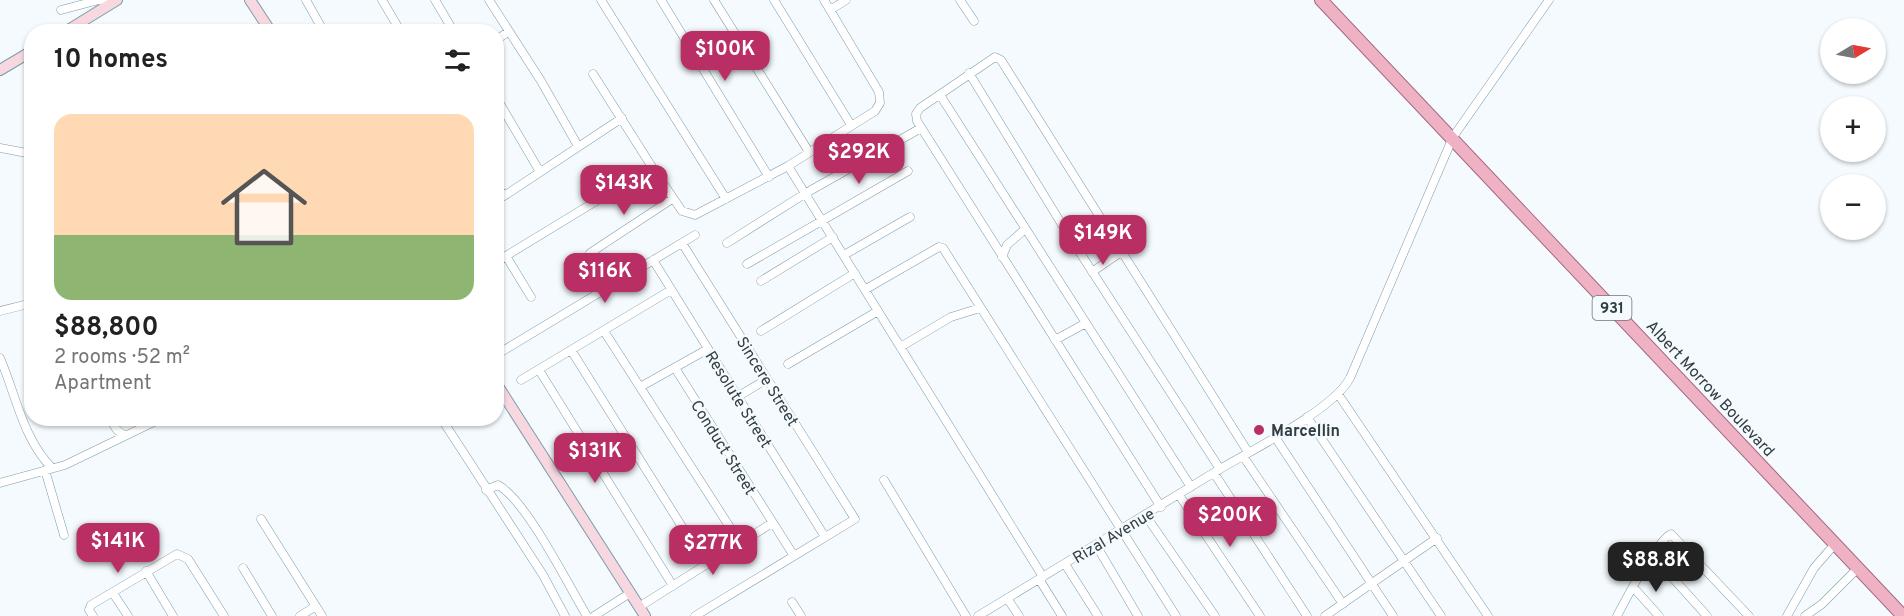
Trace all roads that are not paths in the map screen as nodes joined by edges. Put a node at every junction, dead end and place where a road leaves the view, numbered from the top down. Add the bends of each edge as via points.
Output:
1 (250, 0) edge
2 (306, 0) edge
3 (382, 0) edge
4 (435, 0) edge
5 (489, 0) edge
6 (601, 0) edge
7 (661, 0) edge
8 (714, 0) edge
9 (774, 0) edge
10 (824, 0) edge
11 (846, 0) edge
12 (960, 0) edge
13 (1321, 0) edge
14 (1549, 0) edge
15 (116, 1) edge
16 (61, 10) dead end
17 (830, 10) junction
18 (974, 21) dead end
19 (78, 24) edge
20 (266, 24) edge
21 (320, 24) edge
22 (396, 24) edge
23 (448, 24) edge
24 (503, 24) edge
25 (504, 25) edge
26 (508, 32) junction
27 (504, 35) edge
28 (24, 56) edge
29 (0, 70) edge
30 (969, 73) junction
31 (593, 74) dead end
32 (940, 95) junction
33 (504, 111) edge
34 (622, 118) junction
35 (851, 125) junction
36 (921, 128) junction
37 (1453, 137) junction
38 (578, 146) junction
39 (0, 148) edge
40 (24, 152) edge
41 (809, 152) junction
42 (788, 166) junction
43 (652, 167) junction
44 (908, 171) dead end
45 (540, 172) junction
46 (769, 177) junction
47 (806, 193) junction
48 (504, 196) edge
49 (672, 199) junction
50 (726, 199) junction
51 (910, 217) dead end
52 (823, 220) junction
53 (1024, 230) junction
54 (695, 235) dead end
55 (833, 237) junction
56 (682, 243) junction
57 (727, 243) dead end
58 (1121, 252) junction
59 (590, 253) dead end
60 (844, 255) junction
61 (506, 256) joint
62 (1002, 256) junction
63 (653, 261) junction
64 (747, 264) dead end
65 (1092, 272) junction
66 (855, 273) junction
67 (761, 281) dead end
68 (866, 289) junction
69 (671, 290) junction
70 (531, 297) dead end
71 (24, 305) edge
72 (980, 308) junction
73 (0, 311) edge
74 (878, 311) junction
75 (1086, 323) junction
76 (761, 330) dead end
77 (604, 331) junction
78 (1055, 340) junction
79 (902, 346) junction
80 (504, 350) edge
81 (571, 350) junction
82 (708, 350) junction
83 (0, 358) edge
84 (788, 364) dead end
85 (675, 368) junction
86 (538, 370) junction
87 (767, 379) junction
88 (521, 380) dead end
89 (640, 387) junction
90 (1338, 394) junction
91 (504, 396) edge
92 (737, 397) junction
93 (1306, 417) junction
94 (24, 424) edge
95 (25, 426) edge
96 (114, 426) edge
97 (146, 426) edge
98 (446, 426) edge
99 (125, 436) junction
100 (1275, 437) junction
101 (1245, 454) junction
102 (48, 469) junction
103 (1217, 471) junction
104 (884, 480) dead end
105 (0, 483) edge
106 (1191, 487) junction
107 (486, 490) junction
108 (1179, 495) junction
109 (1161, 507) junction
110 (1146, 516) junction
111 (261, 519) dead end
112 (772, 523) junction
113 (1121, 531) junction
114 (64, 536) dead end
115 (825, 537) junction
116 (1437, 537) junction
117 (740, 543) junction
118 (1834, 544) junction
119 (1096, 545) junction
120 (794, 556) junction
121 (1653, 556) junction
122 (1403, 563) junction
123 (1065, 564) junction
124 (706, 565) junction
125 (243, 568) dead end
126 (1857, 569) junction
127 (146, 571) junction
128 (1041, 578) junction
129 (1372, 585) junction
130 (673, 586) junction
131 (1633, 587) junction
132 (113, 593) junction
133 (630, 593) junction
134 (1007, 598) junction
135 (792, 602) dead end
136 (1343, 604) junction
137 (1793, 605) junction
138 (316, 606) junction
139 (642, 612) edge
140 (981, 615) edge
141 (1657, 615) edge
142 (93, 616) edge
143 (128, 616) edge
144 (173, 616) edge
145 (224, 616) edge
146 (272, 616) edge
147 (300, 616) edge
148 (322, 616) edge
149 (566, 616) edge
150 (587, 616) edge
151 (594, 616) edge
152 (695, 616) edge
153 (801, 616) edge
154 (966, 616) edge
155 (1019, 616) edge
156 (1062, 616) edge
157 (1098, 616) edge
158 (1138, 616) edge
159 (1176, 616) edge
160 (1215, 616) edge
161 (1260, 616) edge
162 (1307, 616) edge
163 (1325, 616) edge
164 (1393, 616) edge
165 (1441, 616) edge
166 (1488, 616) edge
167 (1617, 616) edge
168 (1707, 616) edge
169 (1749, 616) edge
170 (1787, 616) edge
171 (1805, 616) edge
172 (1902, 616) edge

1 - 20 street
2 - 21 street
3 - 22 street
4 - 23 street
5 - 24 street
6 - 50 street
7 - 46 street
8 - 41 street
9 - 35 street
10 - 17 street
11 - 17 street
12 - 18 street
13 - 37 main road, Albert Morrow Boulevard / 931
14 - 37 street
15 - 16 street via 99,0
15 - 19 street
17 - 35 street via 881,98 875,111
25 - 26 street
26 - 27 street
26 - 38 street
28 - 29 street
30 - 32 street
30 - 58 street via 992,58 1001,60
30 - 65 street
31 - 34 street
32 - 36 street via 917,111
32 - 53 street
33 - 45 street
34 - 38 street
34 - 43 street
35 - 41 street
36 - 47 street
36 - 62 street
37 - 90 street via 1350,378
37 - 118 main road, Albert Morrow Boulevard / 931
38 - 45 street
39 - 40 street
41 - 42 street
42 - 46 street
42 - 47 street
43 - 49 street
43 - 61 street
44 - 52 street
45 - 48 street
46 - 50 street
47 - 52 street
47 - 57 street
49 - 50 street via 686,214 695,215
49 - 59 street
51 - 60 street
52 - 55 street
52 - 64 street
53 - 62 street via 1007,244
53 - 75 street
54 - 56 street
55 - 60 street
55 - 67 street
56 - 63 street
56 - 87 street, Sincere Street
58 - 65 street
58 - 101 street
60 - 66 street
61 - 70 street
62 - 78 street
63 - 69 street, Resolute Street
63 - 80 street
65 - 103 street
66 - 68 street
66 - 76 street
68 - 72 street via 941,248
68 - 74 street
69 - 77 street
69 - 82 street, Resolute Street
71 - 73 street
72 - 79 street via 951,317
72 - 113 street
74 - 79 street
74 - 84 street
75 - 78 street
75 - 106 street
77 - 81 street
77 - 89 street
78 - 109 street
79 - 128 street
81 - 86 street
81 - 124 street
82 - 85 street
82 - 92 street, Resolute Street
83 - 94 street
85 - 89 street
85 - 112 street, Conduct Street
86 - 88 street
86 - 130 street
87 - 92 street
87 - 115 street, Sincere Street via 855,519
89 - 117 street
90 - 93 street, Rizal Avenue
90 - 116 street
91 - 133 street
92 - 115 street, Resolute Street
93 - 100 street, Rizal Avenue
93 - 122 street
95 - 102 street
96 - 99 street
97 - 99 street
98 - 107 street
99 - 102 street via 65,465
100 - 101 street, Rizal Avenue
100 - 129 street
101 - 103 street, Rizal Avenue
101 - 136 street
102 - 105 street
102 - 114 street
103 - 106 street, Rizal Avenue
103 - 162 street
104 - 154 street
106 - 108 street, Rizal Avenue
107 - 149 street via 543,574
107 - 150 street via 498,485 515,500
108 - 109 street, Rizal Avenue
108 - 161 street
109 - 110 street, Rizal Avenue
110 - 113 street, Rizal Avenue
110 - 160 street
111 - 138 street
112 - 117 street
112 - 120 street, Conduct Street
113 - 119 street, Rizal Avenue
113 - 159 street
115 - 120 street
116 - 122 street
116 - 166 street
117 - 124 street
118 - 126 main road, Albert Morrow Boulevard / 931
118 - 137 street via 1814,568
119 - 123 street, Rizal Avenue
119 - 158 street
120 - 152 street
121 - 131 street
121 - 168 street
121 - 169 street via 1665,537 1675,535
122 - 129 street
122 - 165 street
123 - 128 street, Rizal Avenue
123 - 157 street
124 - 130 street
125 - 146 street
126 - 171 street
126 - 172 main road, Albert Morrow Boulevard / 931
127 - 132 street
127 - 144 street
127 - 145 street via 171,556 185,557
128 - 134 street, Rizal Avenue
128 - 156 street
129 - 136 street
129 - 164 street
130 - 139 street
131 - 141 street
131 - 167 street
132 - 142 street via 90,606
132 - 143 street
133 - 139 street
133 - 151 street
134 - 140 street, Rizal Avenue
134 - 155 street
135 - 153 street
136 - 163 street
137 - 170 street
137 - 171 street
138 - 147 street
138 - 148 street

